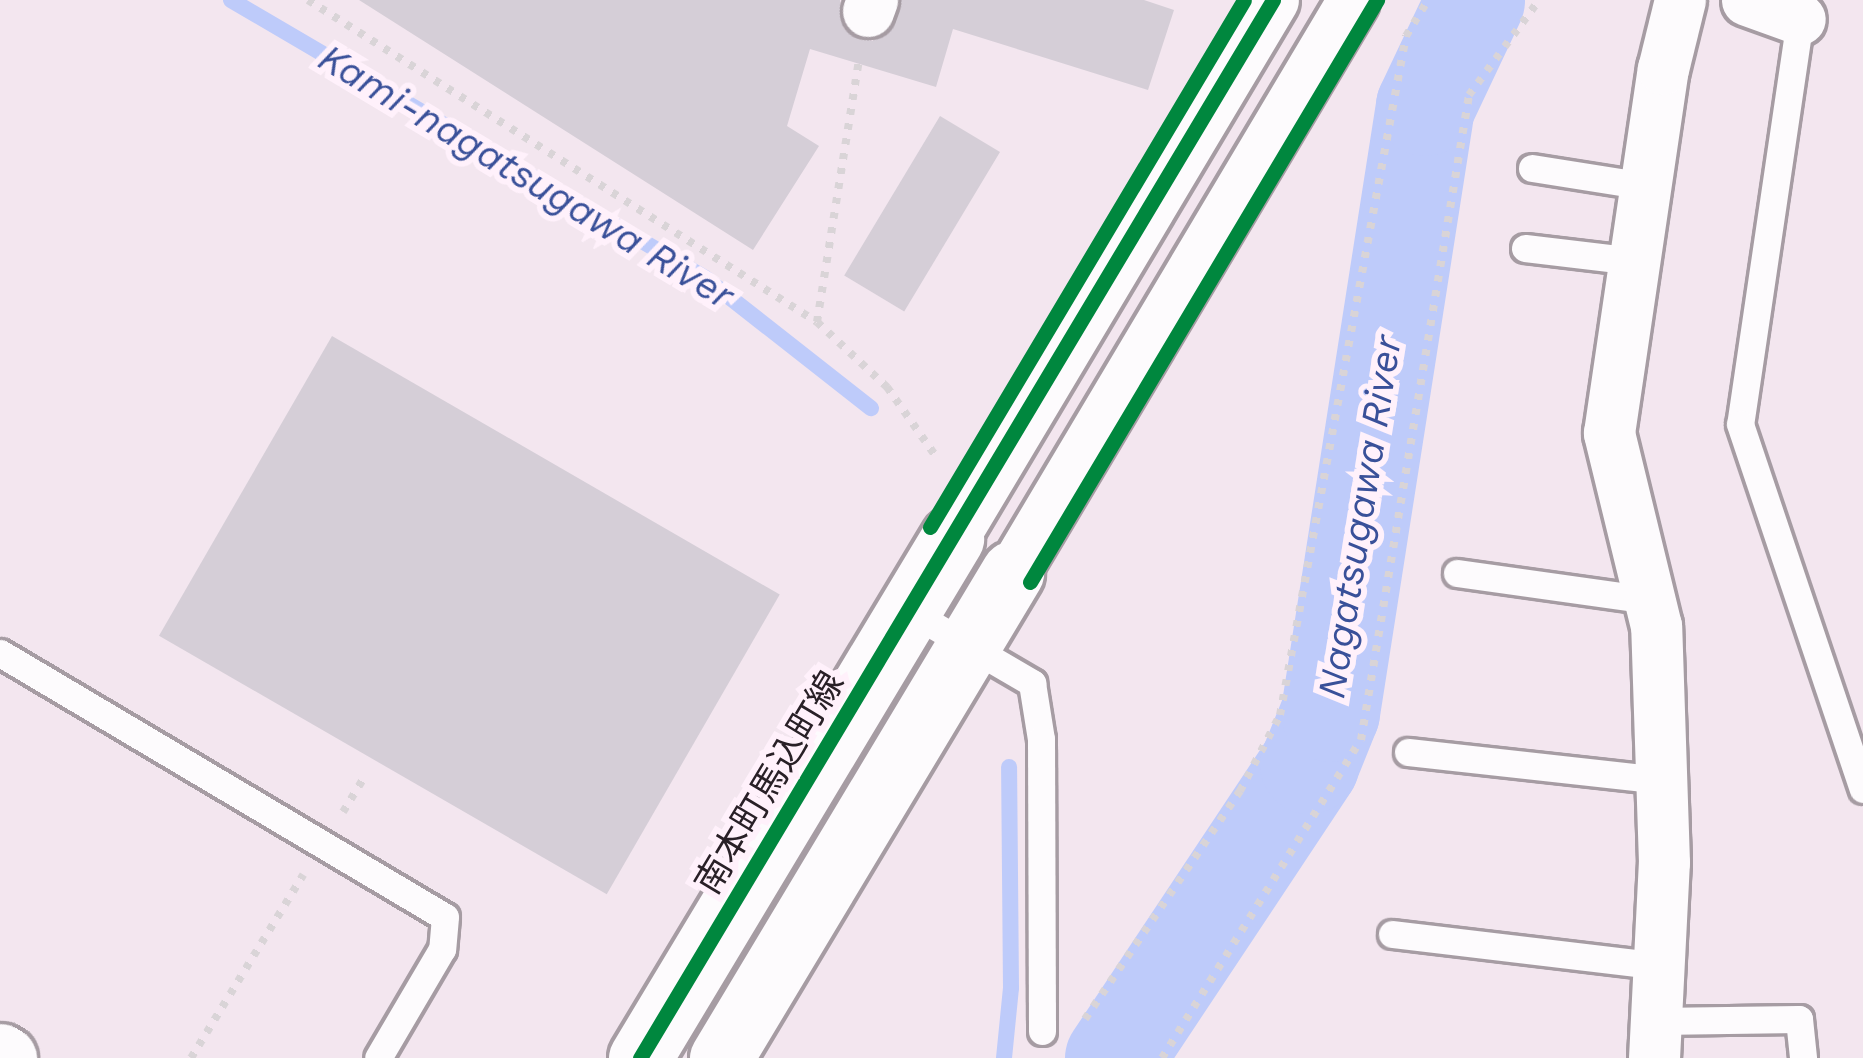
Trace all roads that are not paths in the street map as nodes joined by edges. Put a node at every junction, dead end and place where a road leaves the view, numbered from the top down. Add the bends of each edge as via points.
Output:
1 (1273, 0) edge
2 (1353, 0) edge
3 (1680, 0) edge
4 (1747, 0) edge
5 (1806, 9) edge
6 (1532, 168) dead end
7 (1646, 186) junction
8 (1525, 248) dead end
9 (1634, 261) junction
10 (952, 538) joint
11 (1012, 573) joint
12 (1457, 573) dead end
13 (1649, 600) junction
14 (909, 611) junction
15 (968, 646) junction
16 (0, 653) edge
17 (1408, 752) dead end
18 (1662, 780) junction
19 (1863, 789) edge
20 (1392, 934) dead end
21 (1658, 966) junction
22 (1042, 1031) road end
23 (1655, 1040) edge
24 (379, 1058) edge
25 (640, 1058) edge
26 (721, 1058) edge
27 (1803, 1058) edge

1 - 10 street
2 - 11 street
3 - 7 street
4 - 5 street
5 - 19 lane via 1740,424
6 - 7 lane
7 - 9 street
8 - 9 lane
9 - 13 street via 1609,433
10 - 14 street, 南本町馬込町線
11 - 15 street
12 - 13 lane
13 - 18 street
14 - 15 lane
14 - 25 street, 南本町馬込町線
15 - 22 lane via 1032,683 1041,739
15 - 26 street
16 - 24 lane via 445,917 442,949
17 - 18 lane
18 - 21 street
20 - 21 lane
21 - 23 street
23 - 27 lane via 1799,1018

